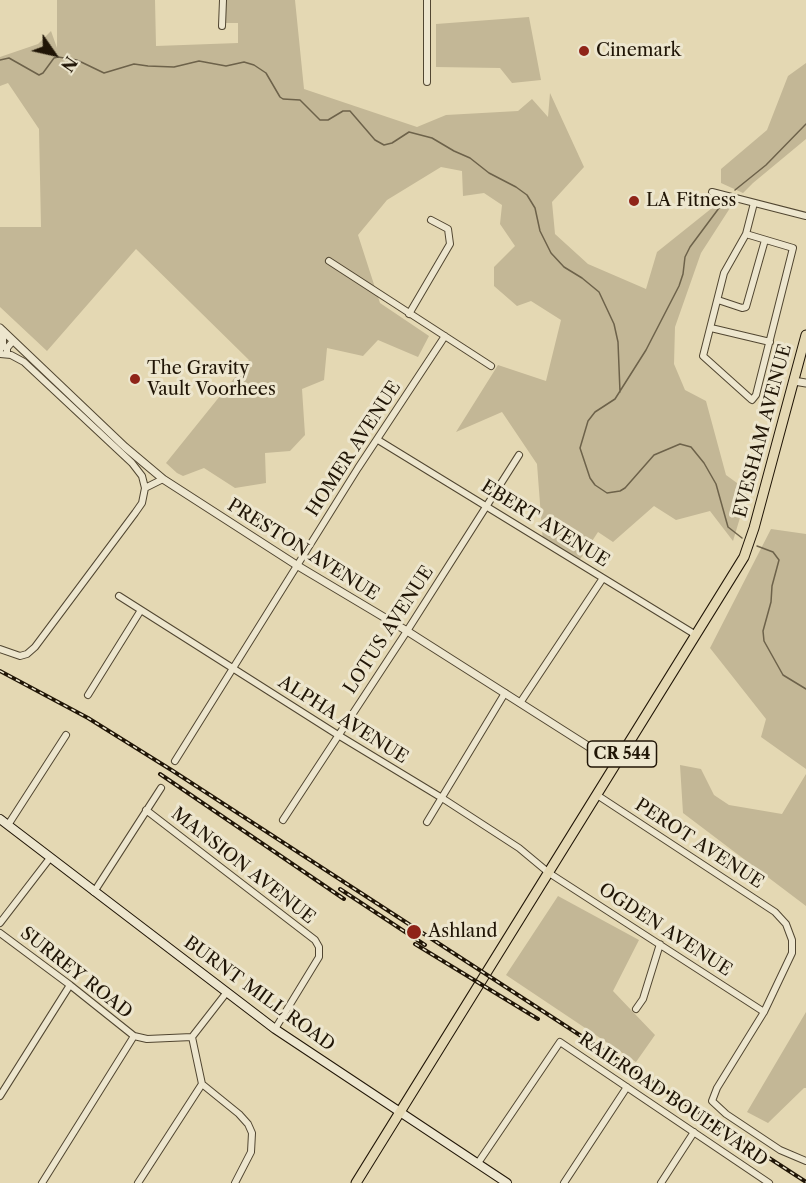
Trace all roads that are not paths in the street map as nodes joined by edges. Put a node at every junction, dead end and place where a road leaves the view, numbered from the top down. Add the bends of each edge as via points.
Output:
1 (223, 0) edge
2 (427, 0) edge
3 (222, 26) dead end
4 (427, 82) dead end
5 (712, 192) dead end
6 (754, 203) junction
7 (806, 216) edge
8 (431, 220) dead end
9 (746, 234) junction
10 (765, 240) junction
11 (329, 261) dead end
12 (718, 300) junction
13 (410, 314) junction
14 (711, 328) junction
15 (2, 330) edge
16 (806, 335) edge
17 (445, 336) junction
18 (13, 341) junction
19 (770, 342) junction
20 (2, 353) edge
21 (491, 366) dead end
22 (794, 381) junction
23 (806, 382) edge
24 (378, 440) junction
25 (519, 455) dead end
26 (156, 473) junction
27 (142, 476) junction
28 (163, 479) junction
29 (146, 488) junction
30 (487, 506) junction
31 (298, 566) junction
32 (603, 578) junction
33 (119, 596) dead end
34 (141, 610) junction
35 (406, 631) junction
36 (696, 635) junction
37 (0, 649) edge
38 (234, 670) junction
39 (506, 693) junction
40 (88, 695) dead end
41 (520, 703) junction
42 (66, 735) dead end
43 (338, 735) junction
44 (176, 761) dead end
45 (616, 764) junction
46 (161, 788) dead end
47 (597, 795) junction
48 (442, 798) junction
49 (146, 810) junction
50 (0, 819) edge
51 (282, 820) dead end
52 (427, 822) dead end
53 (8, 825) junction
54 (50, 858) junction
55 (549, 873) junction
56 (94, 892) junction
57 (0, 923) edge
58 (0, 933) edge
59 (660, 944) junction
60 (70, 985) junction
61 (226, 992) junction
62 (636, 1009) dead end
63 (764, 1012) junction
64 (275, 1029) junction
65 (134, 1036) junction
66 (192, 1037) junction
67 (202, 1084) junction
68 (627, 1087) junction
69 (0, 1096) edge
70 (400, 1113) junction
71 (694, 1132) junction
72 (806, 1161) edge
73 (478, 1163) junction
74 (42, 1183) edge
75 (138, 1183) edge
76 (235, 1183) edge
77 (356, 1183) edge
78 (507, 1183) edge
79 (564, 1183) edge
80 (661, 1183) edge
81 (769, 1183) edge

1 - 3 street
2 - 4 street
5 - 6 street
6 - 7 street
6 - 9 street
8 - 13 street via 448,229 450,244
9 - 10 street
9 - 12 street via 724,273
10 - 12 street via 746,307
10 - 19 street via 793,248
11 - 13 street
12 - 14 street
13 - 17 street
14 - 19 street
14 - 19 street via 703,356 752,400
15 - 18 street, PRESTON AVENUE
15 - 20 street
16 - 22 main road, EVESHAM AVENUE / CR 544
17 - 21 street
17 - 24 street, HOMER AVENUE
18 - 20 street
18 - 26 street, PRESTON AVENUE
20 - 27 street via 24,362
22 - 23 street
22 - 36 main road, EVESHAM AVENUE / CR 544 via 744,557
24 - 30 street, EBERT AVENUE
24 - 31 street, HOMER AVENUE
25 - 30 street, LOTUS AVENUE
26 - 27 street
26 - 28 street, PRESTON AVENUE
27 - 29 street
28 - 29 street
28 - 31 street, PRESTON AVENUE
29 - 37 street via 142,503 33,650 20,656
30 - 32 street, EBERT AVENUE
30 - 35 street, LOTUS AVENUE
31 - 35 street, PRESTON AVENUE
31 - 38 street, HOMER AVENUE
32 - 36 street, EBERT AVENUE
32 - 41 street
33 - 34 street, ALPHA AVENUE
34 - 38 street, ALPHA AVENUE
34 - 40 street
35 - 39 street, PRESTON AVENUE
35 - 43 street, LOTUS AVENUE
36 - 45 main road, CR 544
38 - 43 street, ALPHA AVENUE
38 - 44 street, HOMER AVENUE
39 - 41 street, PRESTON AVENUE
39 - 48 street
41 - 45 street, PRESTON AVENUE
42 - 53 street
43 - 48 street, ALPHA AVENUE
43 - 51 street, LOTUS AVENUE
45 - 47 main road, CR 544
46 - 49 street
47 - 55 main road, CR 544
47 - 63 street, PEROT AVENUE via 776,912 783,921 792,940 792,953
48 - 52 street
48 - 55 street, ALPHA AVENUE via 519,848
49 - 56 street
49 - 64 street, MANSION AVENUE via 315,940 319,957
50 - 53 main road, BURNT MILL ROAD
53 - 54 main road, BURNT MILL ROAD
54 - 56 main road, BURNT MILL ROAD
54 - 57 street
55 - 59 street, OGDEN AVENUE
55 - 70 main road, CR 544
56 - 61 main road, BURNT MILL ROAD
58 - 60 street, SURREY ROAD
59 - 62 street via 643,999
59 - 63 street, OGDEN AVENUE
60 - 65 street, SURREY ROAD
60 - 69 street
61 - 64 main road, BURNT MILL ROAD
61 - 66 street
63 - 72 street via 712,1101 780,1150
64 - 70 main road, BURNT MILL ROAD
65 - 66 street
65 - 74 street
66 - 67 street
67 - 75 street
67 - 76 street via 239,1114 252,1133 251,1152
68 - 71 street, RAILROAD BOULEVARD
68 - 73 street, RAILROAD BOULEVARD via 560,1042
68 - 79 street
70 - 73 main road, BURNT MILL ROAD
70 - 77 main road, CR 544
71 - 80 street
71 - 81 street, RAILROAD BOULEVARD
73 - 78 main road, BURNT MILL ROAD

